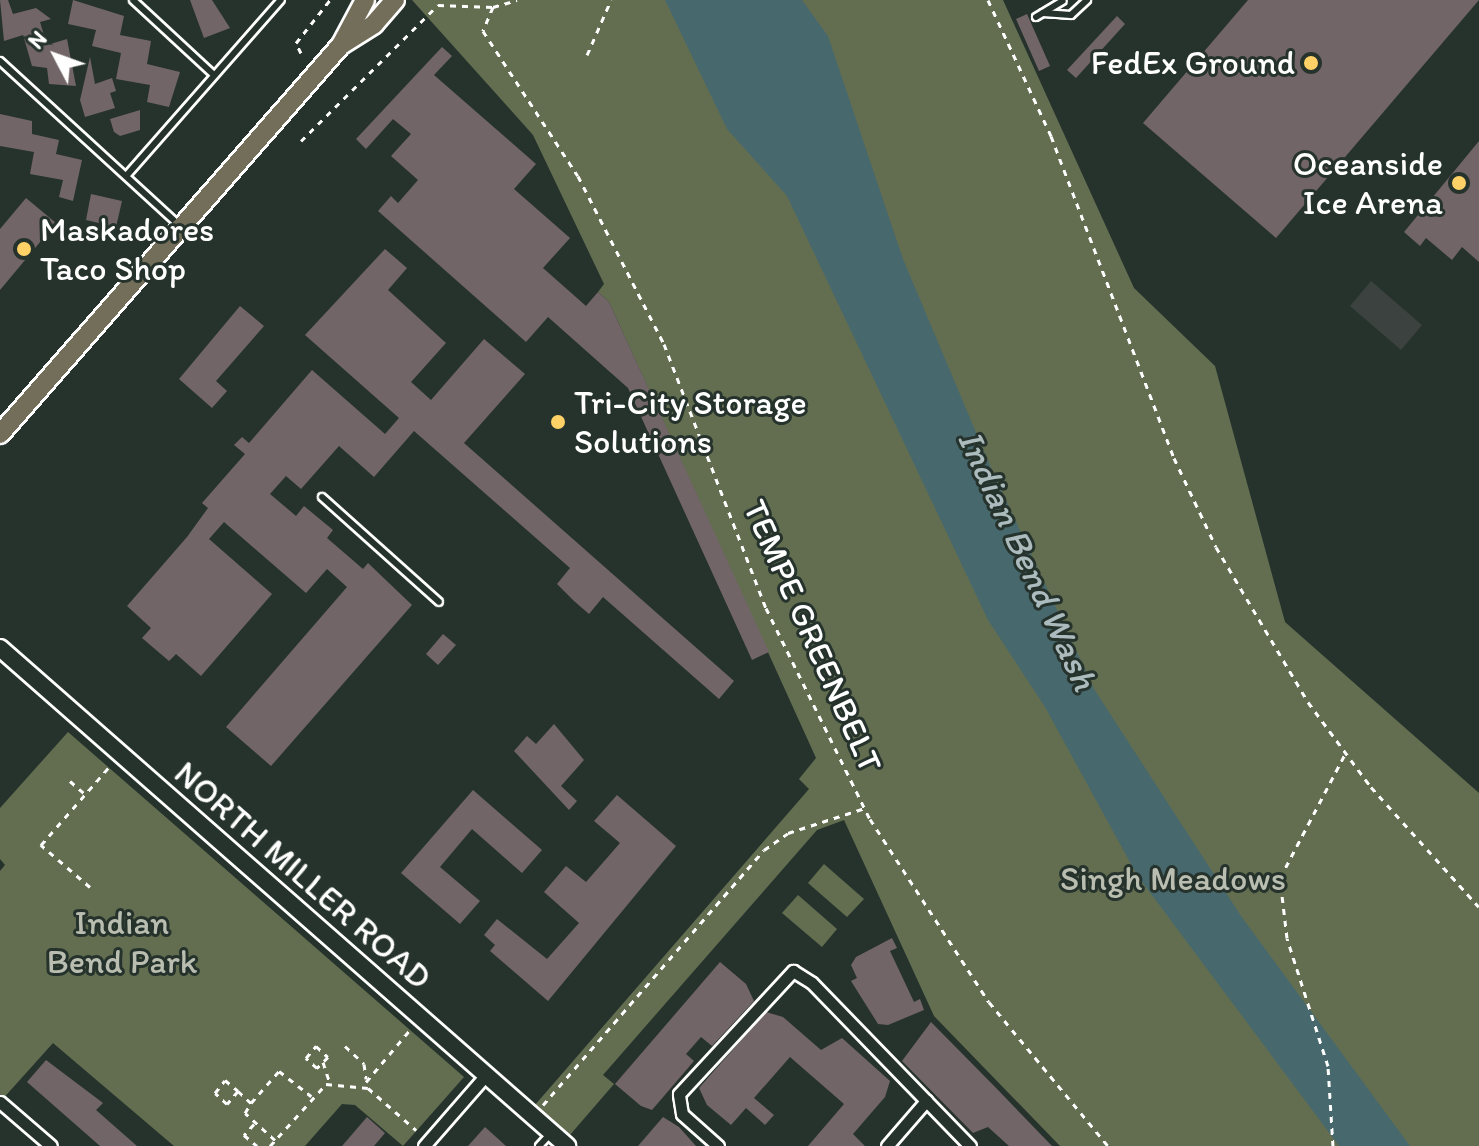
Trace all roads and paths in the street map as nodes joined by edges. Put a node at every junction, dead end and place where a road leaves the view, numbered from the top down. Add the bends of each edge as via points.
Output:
1 (133, 0) edge
2 (281, 0) edge
3 (330, 0) edge
4 (365, 0) edge
5 (395, 0) edge
6 (517, 0) edge
7 (611, 0) edge
8 (988, 0) edge
9 (1087, 0) edge
10 (1063, 1) edge
11 (493, 7) junction
12 (341, 45) junction
13 (301, 53) dead end
14 (587, 55) dead end
15 (0, 61) edge
16 (213, 74) junction
17 (301, 141) dead end
18 (127, 175) junction
19 (182, 228) junction
20 (0, 434) edge
21 (322, 497) dead end
22 (439, 602) dead end
23 (0, 648) edge
24 (1346, 753) junction
25 (121, 754) junction
26 (70, 781) dead end
27 (85, 794) junction
28 (865, 808) junction
29 (90, 887) dead end
30 (1479, 907) edge
31 (420, 1018) junction
32 (345, 1046) dead end
33 (323, 1062) junction
34 (485, 1076) junction
35 (330, 1084) junction
36 (366, 1084) junction
37 (238, 1091) junction
38 (313, 1097) junction
39 (926, 1101) junction
40 (0, 1102) edge
41 (251, 1103) junction
42 (533, 1117) junction
43 (255, 1123) junction
44 (416, 1130) dead end
45 (551, 1133) junction
46 (275, 1140) junction
47 (51, 1146) edge
48 (257, 1146) edge
49 (270, 1146) edge
50 (424, 1146) edge
51 (539, 1146) edge
52 (567, 1146) edge
53 (718, 1146) edge
54 (887, 1146) edge
55 (970, 1146) edge
56 (1108, 1146) edge
57 (1333, 1146) edge

1 - 16 lane
2 - 16 lane
3 - 13 path via 296,43
4 - 12 main road
5 - 12 main road via 374,24
6 - 11 path
7 - 14 path
8 - 24 path via 1051,136 1174,458 1216,547 1275,650
9 - 10 lane via 1071,15 1040,15
11 - 17 path via 438,5
11 - 28 path, TEMPE GREENBELT via 483,31 578,176 657,330 766,608
12 - 19 main road
15 - 18 lane
16 - 18 lane
18 - 19 lane
19 - 20 main road
21 - 22 lane
23 - 25 street, NORTH MILLER ROAD
24 - 30 path
24 - 57 path via 1280,878 1287,938 1328,1066
25 - 27 path
25 - 31 street, NORTH MILLER ROAD
26 - 27 path
27 - 29 path via 41,845
28 - 42 path via 788,833 764,850
28 - 56 path, TEMPE GREENBELT via 965,969
31 - 34 street, NORTH MILLER ROAD
31 - 36 path
32 - 36 path via 364,1064
33 - 33 path via 317,1068 306,1058 316,1046 328,1057
33 - 35 path
34 - 42 street, NORTH MILLER ROAD
34 - 50 street
35 - 36 path
35 - 38 path
36 - 44 path
37 - 37 path via 225,1080 215,1093 227,1104
37 - 41 path
38 - 41 path via 279,1071
38 - 46 path
39 - 53 street via 812,983 793,971 677,1103
39 - 54 street
39 - 55 street
40 - 47 street
41 - 43 path via 245,1113
42 - 45 street, NORTH MILLER ROAD
43 - 46 path
43 - 48 path via 244,1135
45 - 51 lane
45 - 52 street, NORTH MILLER ROAD
46 - 49 path

